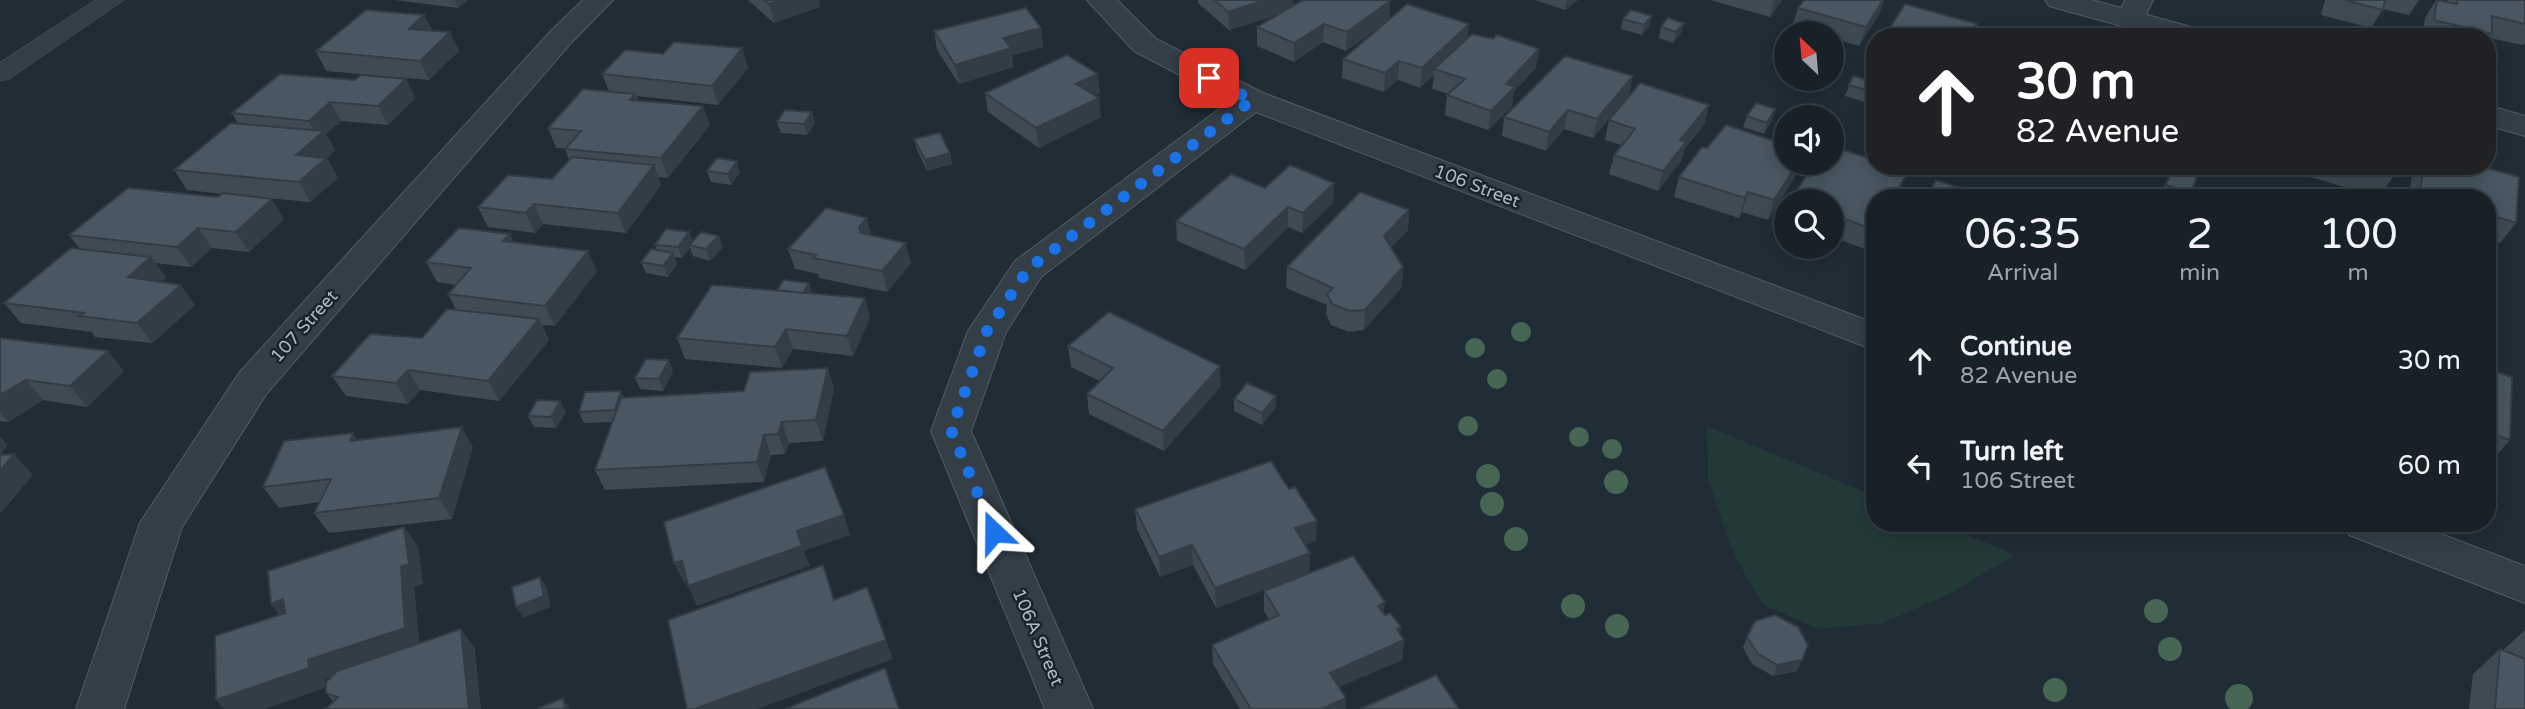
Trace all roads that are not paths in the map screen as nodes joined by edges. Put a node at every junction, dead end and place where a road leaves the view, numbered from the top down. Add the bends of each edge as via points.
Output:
1 (112, 0) edge
2 (599, 0) edge
3 (1101, 0) edge
4 (2059, 0) edge
5 (2135, 10) edge
6 (2176, 28) edge
7 (0, 75) edge
8 (1252, 100) junction
9 (2496, 118) edge
10 (2525, 126) edge
11 (1866, 334) edge
12 (2387, 532) edge
13 (2525, 585) edge
14 (100, 709) edge
15 (1069, 709) edge

1 - 7 lane
2 - 14 street, 107 Street via 253,383 162,523
3 - 8 street, 106 Street via 1145,45
4 - 5 street
5 - 6 street
8 - 11 street, 106 Street
8 - 15 street, 106A Street via 1028,269 987,331 951,430
9 - 10 street
12 - 13 street

